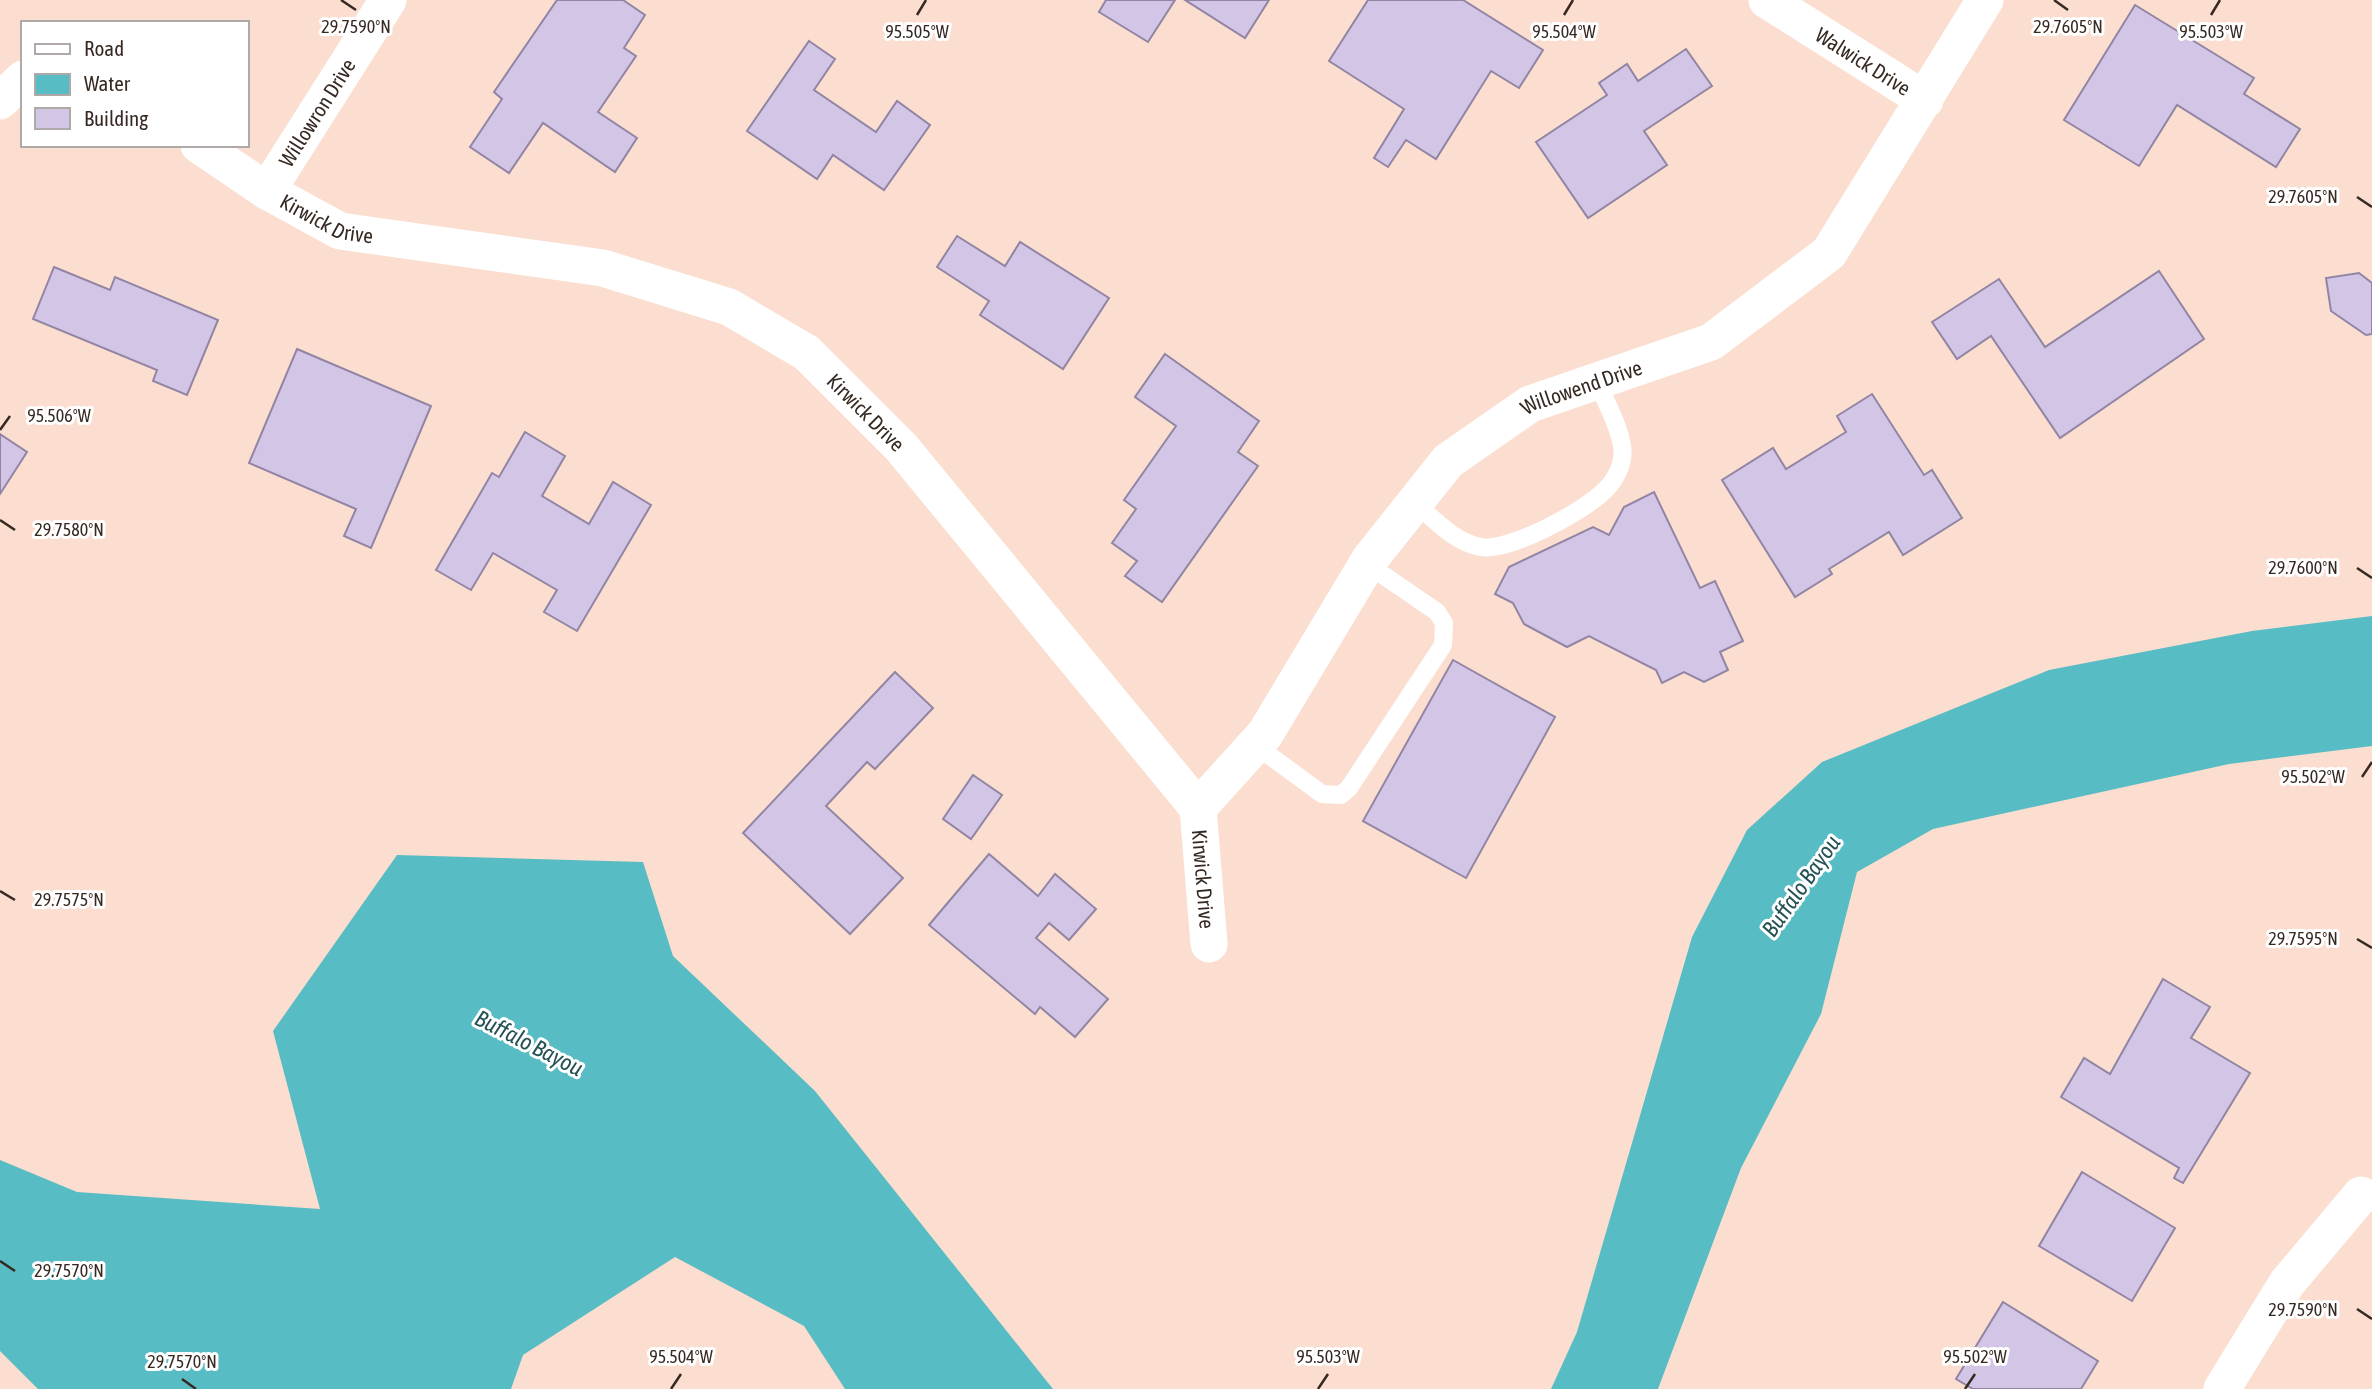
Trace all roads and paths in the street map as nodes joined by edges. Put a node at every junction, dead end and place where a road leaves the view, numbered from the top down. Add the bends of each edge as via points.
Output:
1 (388, 0) edge
2 (1767, 0) edge
3 (1985, 0) edge
4 (21, 81) edge
5 (1925, 100) junction
6 (0, 102) edge
7 (201, 147) edge
8 (267, 191) junction
9 (1597, 381) junction
10 (1415, 503) junction
11 (1367, 564) junction
12 (1255, 745) junction
13 (1198, 808) junction
14 (1209, 944) dead end
15 (2361, 1195) dead end
16 (2222, 1389) edge

1 - 8 street, Willowron Drive
2 - 5 street, Walwick Drive
3 - 5 street, Willowend Drive
4 - 6 street
5 - 9 street, Willowend Drive via 1829,253 1712,342
7 - 8 street, Willowron Drive
8 - 13 street, Kirwick Drive via 340,231 603,268 729,307 807,353 901,447
9 - 10 street, Willowend Drive via 1530,404 1448,461
9 - 10 lane via 1623,447 1619,470 1606,489 1581,508 1509,544 1484,548 1466,544
10 - 11 street, Willowend Drive
11 - 12 street, Willowend Drive
11 - 12 lane via 1437,612 1444,623 1443,645 1341,795 1322,794
12 - 13 street, Willowend Drive
13 - 14 street, Kirwick Drive
15 - 16 street via 2287,1283

